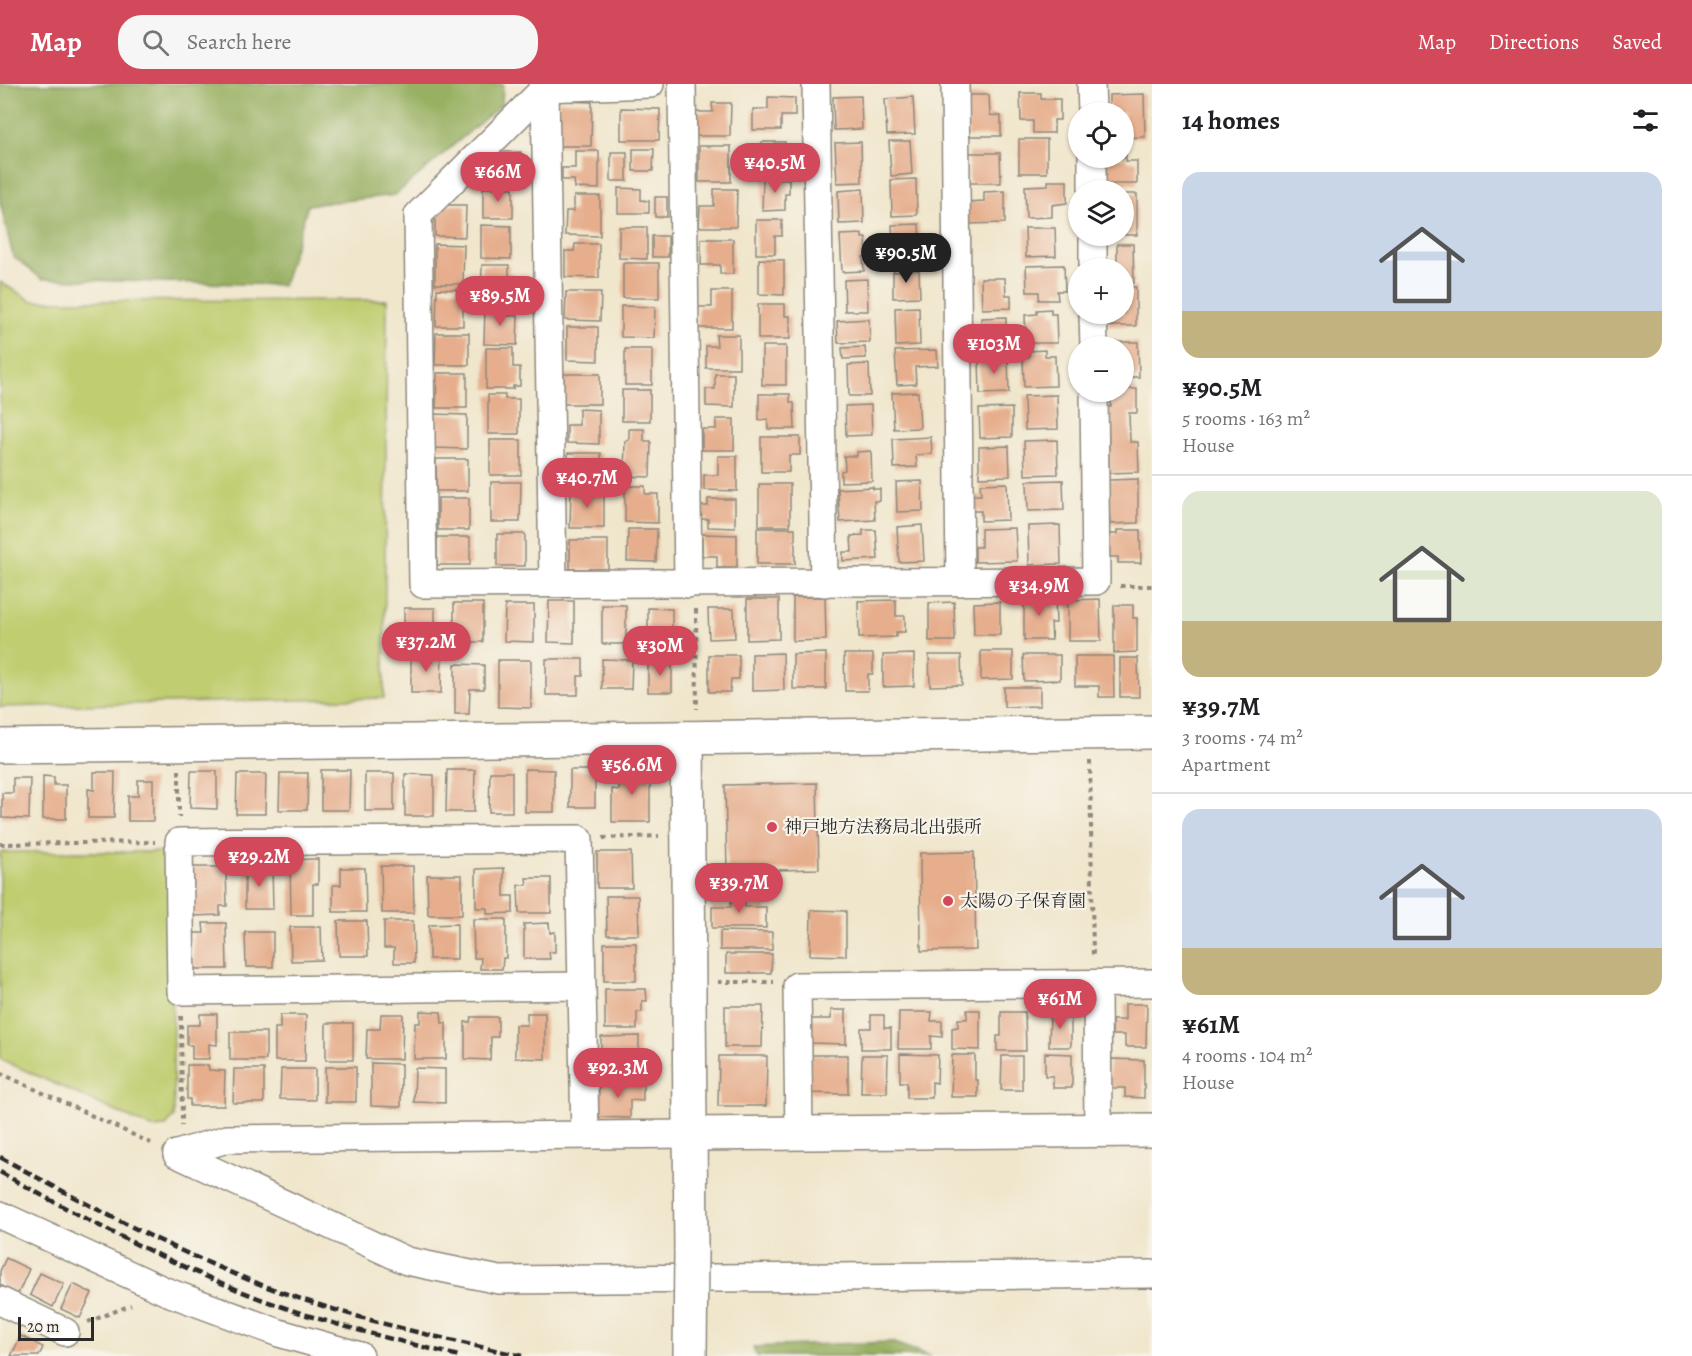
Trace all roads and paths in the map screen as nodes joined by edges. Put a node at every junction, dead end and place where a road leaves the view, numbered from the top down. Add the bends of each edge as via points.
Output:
1 (650, 84) edge
2 (682, 84) edge
3 (816, 84) edge
4 (955, 84) edge
5 (1091, 84) edge
6 (545, 88) junction
7 (1092, 102) edge
8 (1094, 402) edge
9 (960, 582) junction
10 (824, 583) junction
11 (553, 584) junction
12 (688, 584) junction
13 (1152, 732) edge
14 (687, 738) junction
15 (0, 746) edge
16 (1090, 758) dead end
17 (178, 765) dead end
18 (669, 835) dead end
19 (579, 839) junction
20 (179, 842) junction
21 (0, 844) edge
22 (712, 982) dead end
23 (1152, 983) edge
24 (1097, 985) junction
25 (582, 986) junction
26 (797, 986) junction
27 (181, 991) junction
28 (0, 1073) edge
29 (1152, 1130) edge
30 (1098, 1131) junction
31 (690, 1134) junction
32 (799, 1134) junction
33 (585, 1135) junction
34 (177, 1154) junction
35 (0, 1215) edge
36 (1152, 1274) edge
37 (165, 1291) junction
38 (0, 1301) edge
39 (65, 1332) joint
40 (360, 1356) edge
41 (690, 1356) edge

1 - 6 street
2 - 12 street
3 - 10 street
4 - 9 street
5 - 7 street
6 - 11 street
6 - 11 street via 418,215 423,584
8 - 9 street via 1096,581
9 - 10 street
10 - 12 street
11 - 12 street
12 - 14 path via 696,605 697,712
13 - 14 street
14 - 15 street
14 - 31 street
16 - 24 path via 1093,970
17 - 20 path
18 - 19 path
19 - 20 street
19 - 25 street
20 - 21 path
20 - 27 street
22 - 26 path via 786,982
23 - 24 street
24 - 26 street
24 - 30 street
25 - 27 street
25 - 33 street
26 - 32 street
27 - 34 path via 182,1123
28 - 34 path
29 - 30 street
30 - 32 street
31 - 32 street
31 - 33 street
31 - 41 street, bridge
33 - 34 street via 227,1139
34 - 36 street via 407,1261 499,1280
35 - 37 street
37 - 39 path
37 - 40 street via 279,1333
38 - 39 street

